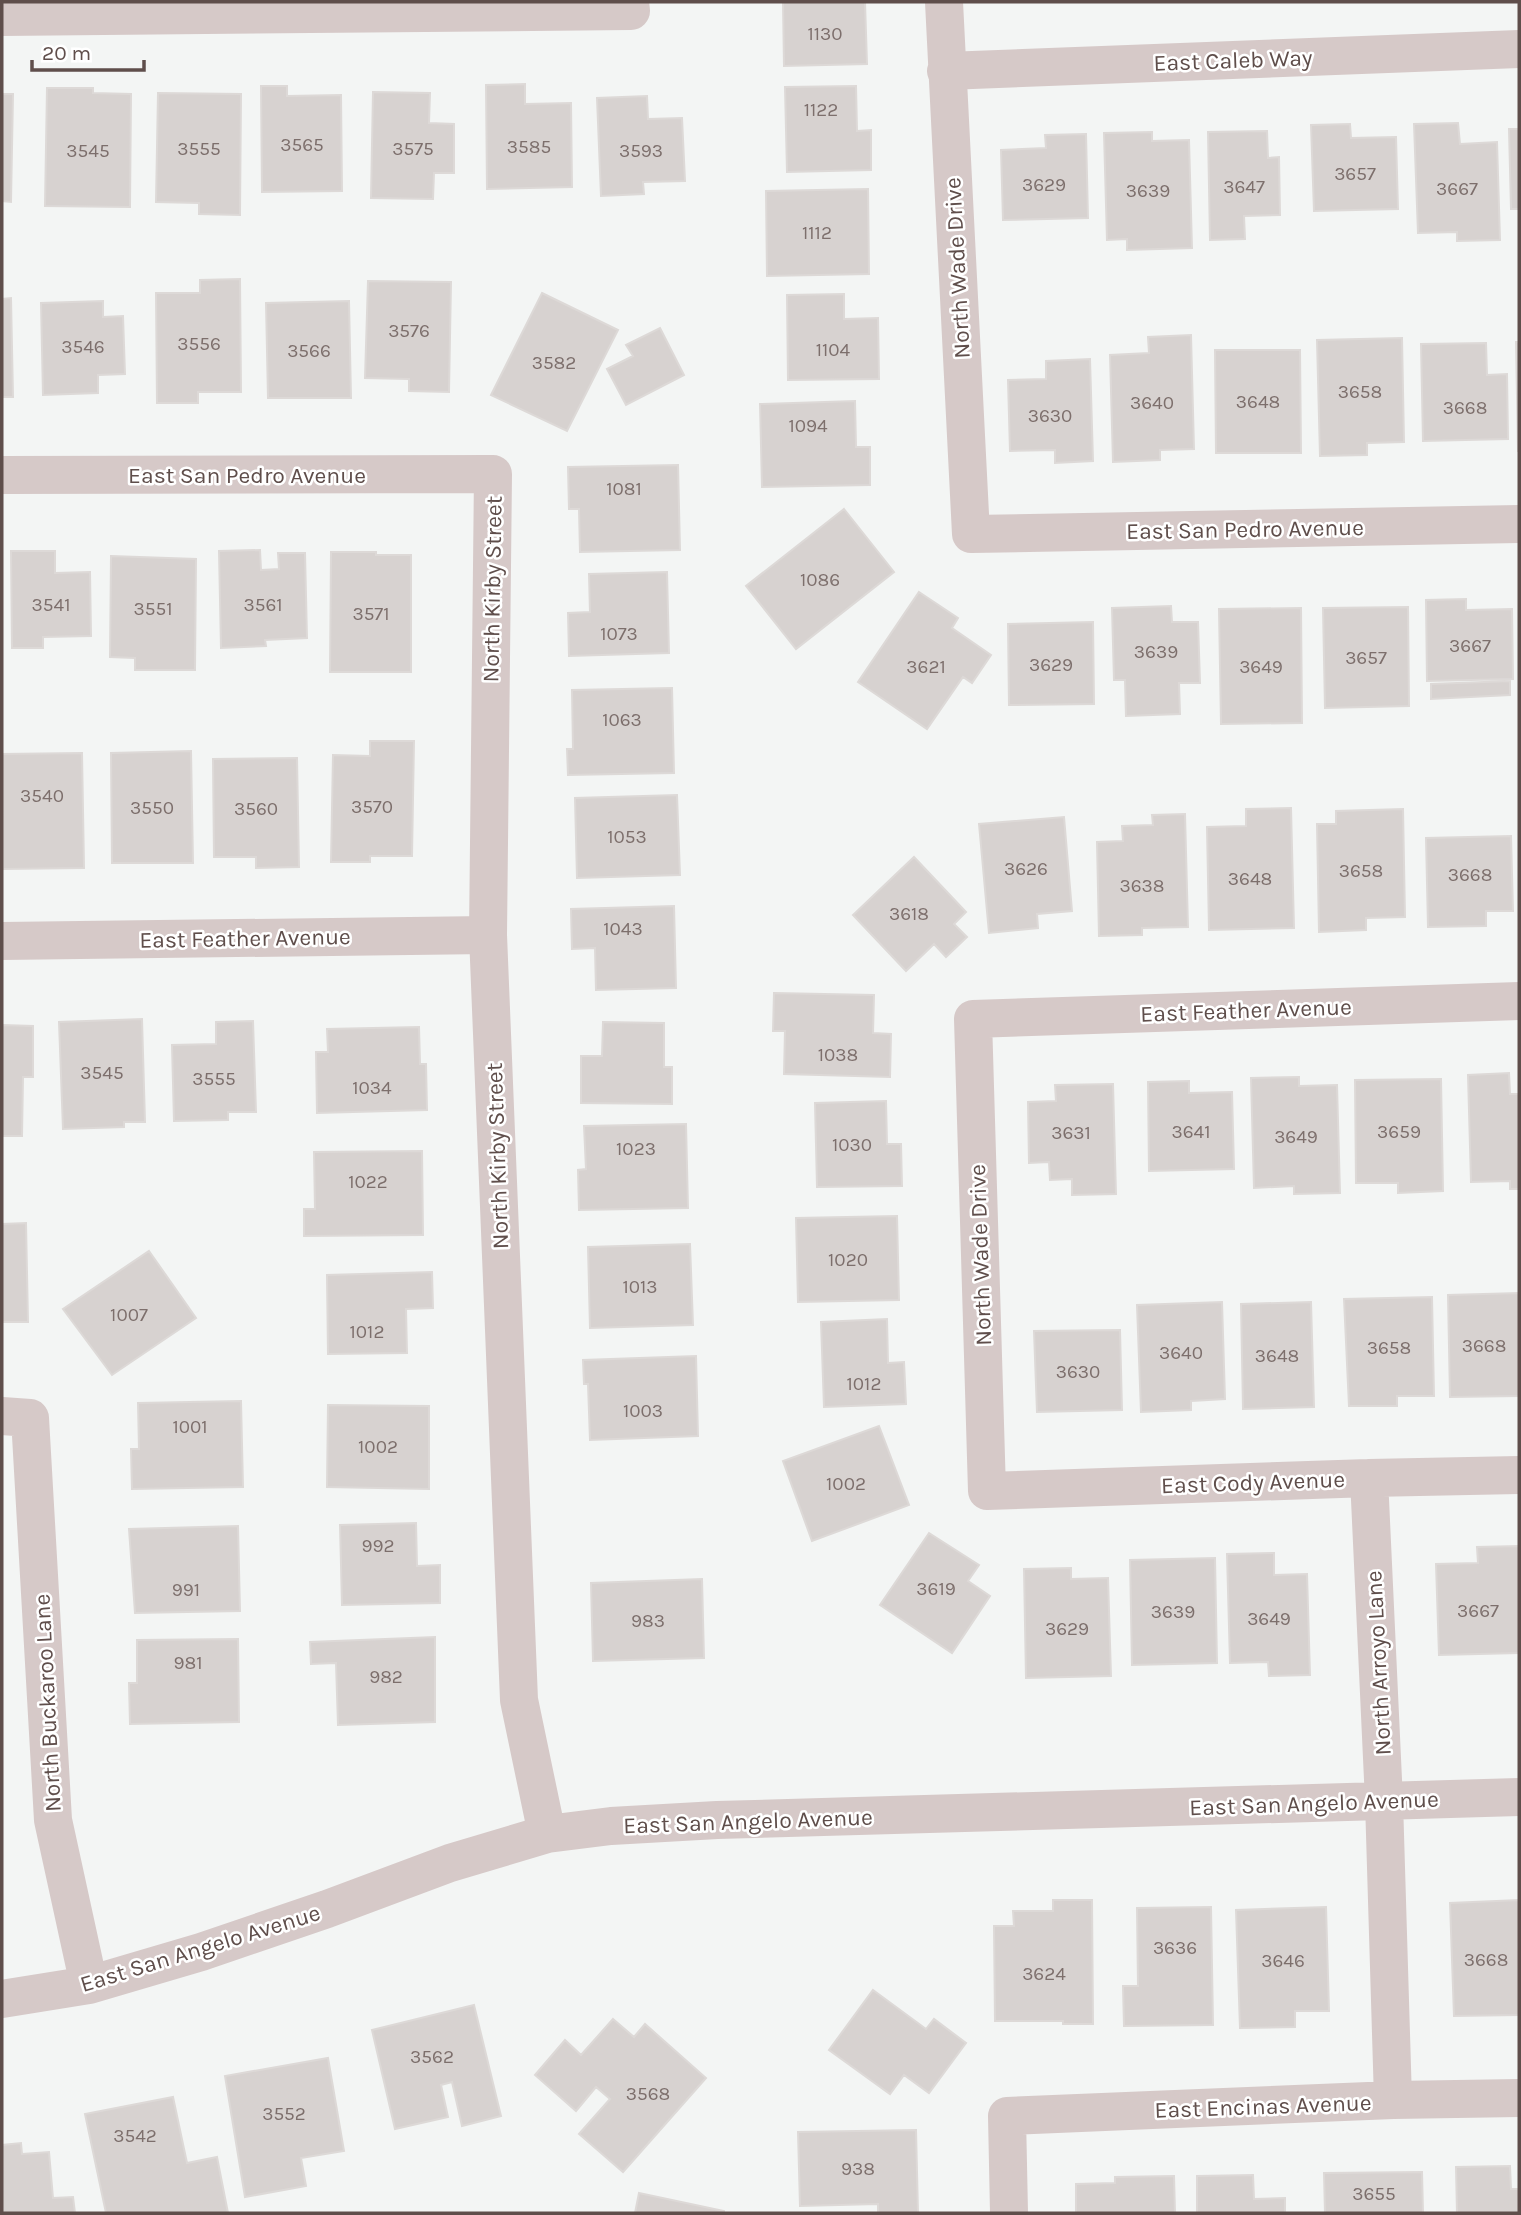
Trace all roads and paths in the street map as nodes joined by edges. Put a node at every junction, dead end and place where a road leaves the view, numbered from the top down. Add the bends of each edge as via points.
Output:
1 (944, 2) edge
2 (630, 6) edge
3 (2, 17) edge
4 (1519, 49) edge
5 (946, 71) junction
6 (493, 474) joint
7 (2, 475) edge
8 (1519, 524) edge
9 (971, 534) joint
10 (488, 935) junction
11 (2, 941) edge
12 (1519, 1001) edge
13 (973, 1019) joint
14 (16, 1417) edge
15 (1519, 1475) edge
16 (1369, 1478) junction
17 (987, 1491) joint
18 (1519, 1797) edge
19 (1384, 1801) junction
20 (547, 1834) junction
21 (89, 1986) junction
22 (2, 1999) edge
23 (1519, 2098) edge
24 (1393, 2100) junction
25 (1009, 2213) edge

1 - 5 street, North Wade Drive
2 - 3 street
4 - 5 street, East Caleb Way
5 - 9 street, North Wade Drive
6 - 7 street, East San Pedro Avenue
6 - 10 street, North Kirby Street
8 - 9 street, East San Pedro Avenue
10 - 11 street, East Feather Avenue
10 - 20 street, North Kirby Street via 519,1700
12 - 13 street, East Feather Avenue
13 - 17 street, North Wade Drive
14 - 21 street, North Buckaroo Lane via 53,1820
15 - 16 street, East Cody Avenue
16 - 17 street, East Cody Avenue
16 - 19 street, North Arroyo Lane
18 - 19 street, East San Angelo Avenue
19 - 20 street, East San Angelo Avenue via 730,1820
19 - 24 street, North Arroyo Lane
20 - 21 street, East San Angelo Avenue
21 - 22 street, East San Angelo Avenue
23 - 24 street, East Encinas Avenue
24 - 25 street, East Encinas Avenue via 1007,2116

